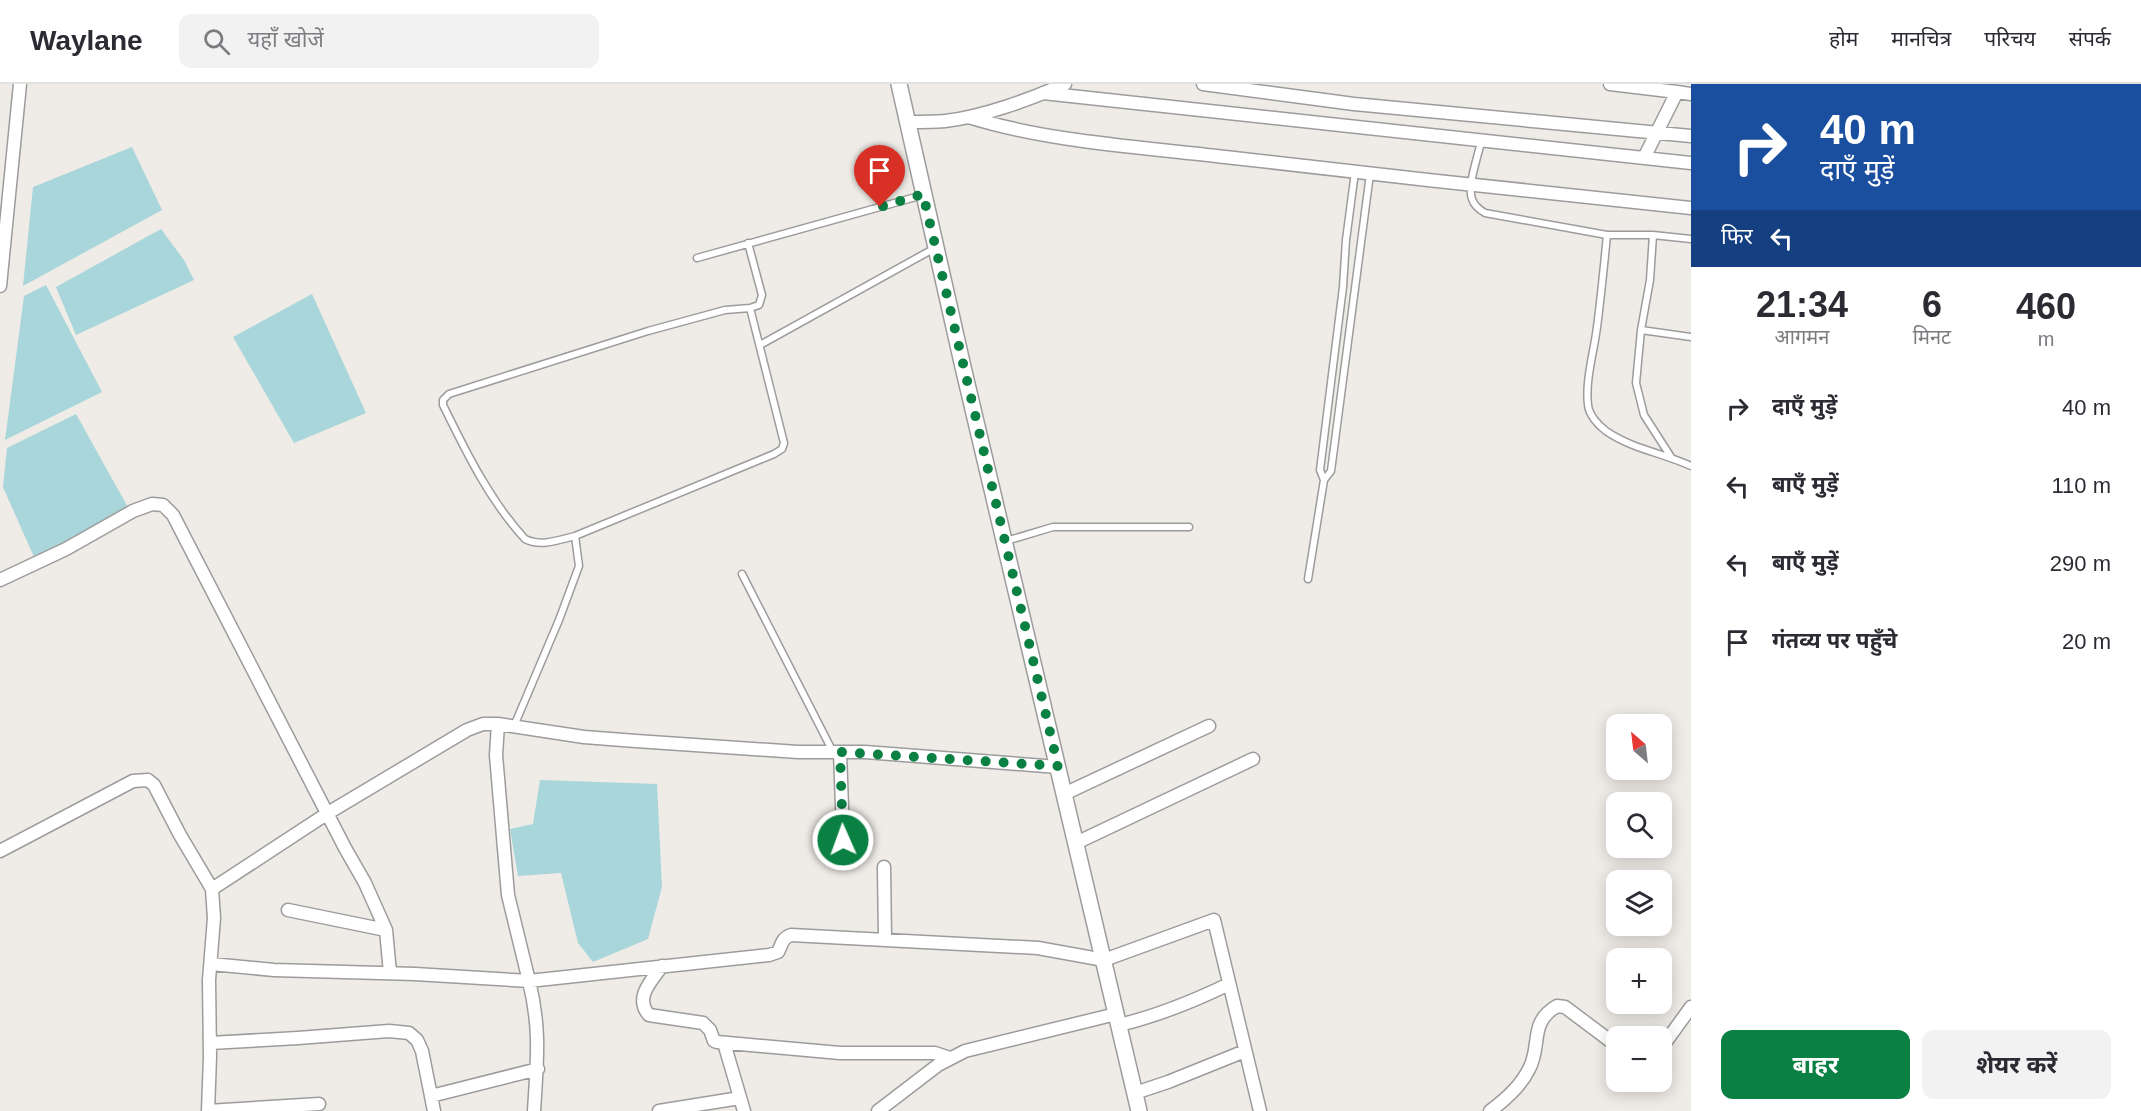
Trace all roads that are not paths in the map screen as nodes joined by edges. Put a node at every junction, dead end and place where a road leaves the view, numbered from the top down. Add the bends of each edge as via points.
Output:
1 (20, 84) edge
2 (899, 84) edge
3 (1065, 84) edge
4 (1203, 84) edge
5 (1610, 84) edge
6 (1043, 93) junction
7 (1677, 93) junction
8 (1691, 94) edge
9 (969, 117) junction
10 (908, 122) junction
11 (1655, 133) junction
12 (1691, 136) edge
13 (1480, 142) junction
14 (1644, 158) junction
15 (1691, 163) edge
16 (1355, 172) junction
17 (1370, 174) junction
18 (1472, 185) junction
19 (923, 194) junction
20 (1691, 208) edge
21 (1607, 235) junction
22 (1653, 235) junction
23 (1691, 239) edge
24 (1346, 240) junction
25 (748, 243) junction
26 (1361, 243) junction
27 (936, 248) junction
28 (697, 258) dead end
29 (0, 286) edge
30 (750, 308) junction
31 (1641, 330) junction
32 (1691, 337) edge
33 (760, 345) junction
34 (1671, 457) junction
35 (1691, 466) edge
36 (1324, 480) junction
37 (1189, 527) dead end
38 (575, 536) junction
39 (1005, 541) junction
40 (742, 574) dead end
41 (1308, 579) dead end
42 (0, 580) edge
43 (498, 724) junction
44 (514, 726) junction
45 (1209, 726) dead end
46 (837, 752) junction
47 (1252, 759) dead end
48 (1058, 766) junction
49 (1064, 794) junction
50 (328, 813) junction
51 (1076, 843) junction
52 (0, 851) edge
53 (844, 862) dead end
54 (884, 867) dead end
55 (212, 889) junction
56 (288, 910) dead end
57 (386, 930) junction
58 (885, 940) junction
59 (1104, 960) junction
60 (211, 964) junction
61 (662, 966) junction
62 (390, 973) junction
63 (529, 981) junction
64 (1229, 984) junction
65 (1691, 1007) edge
66 (1118, 1020) junction
67 (1672, 1033) edge
68 (1606, 1038) edge
69 (210, 1043) junction
70 (724, 1043) junction
71 (1245, 1051) junction
72 (950, 1058) junction
73 (538, 1069) junction
74 (1135, 1093) junction
75 (431, 1096) junction
76 (740, 1098) junction
77 (320, 1104) dead end
78 (208, 1111) edge
79 (434, 1111) edge
80 (534, 1111) edge
81 (659, 1111) edge
82 (744, 1111) edge
83 (878, 1111) edge
84 (1139, 1111) edge
85 (1260, 1111) edge
86 (1490, 1111) edge

1 - 29 street
2 - 10 street
3 - 6 street
4 - 11 street via 1354,104
5 - 7 street
6 - 9 street
6 - 13 street
7 - 8 street
7 - 11 street
9 - 10 street
9 - 16 street via 1091,140
10 - 19 street
11 - 12 street
11 - 14 street
13 - 14 street
13 - 18 lane
14 - 15 street
16 - 17 street
16 - 24 lane
17 - 18 street
17 - 26 lane
18 - 20 street
18 - 21 lane via 1472,201 1485,213
19 - 25 lane
19 - 27 street
21 - 22 lane
21 - 34 lane via 1588,407 1605,430 1635,447
22 - 23 lane
22 - 31 lane
24 - 26 lane
24 - 36 lane via 1320,470
25 - 28 lane
25 - 30 lane via 762,295 759,305
26 - 36 lane via 1331,471
27 - 33 lane
27 - 39 street
30 - 33 lane
30 - 38 lane via 725,310 648,331 446,397 443,405 486,486 521,534 532,543
31 - 32 lane
31 - 34 lane via 1636,383 1639,400 1647,421
33 - 38 lane via 784,443 782,448
34 - 35 lane
36 - 41 lane
37 - 39 lane via 1053,527
38 - 44 lane via 579,566 560,621
39 - 48 street
40 - 46 lane
42 - 50 street via 133,511 152,504 163,505 173,515
43 - 44 street
43 - 50 street via 466,730
43 - 63 street via 496,755 508,895
44 - 46 street via 584,737
45 - 49 street
46 - 48 street
46 - 53 street
47 - 51 street
48 - 49 street
49 - 51 street
50 - 55 street
50 - 57 street
51 - 59 street
52 - 55 street via 133,782 148,780
54 - 58 street
55 - 60 street
56 - 57 street
57 - 62 street
58 - 59 street via 1038,948
58 - 61 street via 791,935 785,937 778,952 769,955
59 - 64 street via 1214,920
59 - 66 street
60 - 62 street
60 - 69 street
61 - 63 street
61 - 70 street via 643,994 645,1011 649,1015 703,1023 714,1041
62 - 63 street
63 - 73 street via 538,1033
64 - 66 street via 1138,1021
64 - 71 street
65 - 67 street
66 - 72 street via 965,1051
66 - 74 street
68 - 86 street via 1565,1007 1557,1006 1539,1023 1530,1069
69 - 75 street via 389,1031 409,1033 422,1051
69 - 78 street
70 - 72 street via 840,1053 935,1053
70 - 76 street
71 - 74 street
71 - 85 street
72 - 83 street
73 - 75 street
73 - 80 street
74 - 84 street
75 - 79 street
76 - 81 street
76 - 82 street
77 - 78 street

